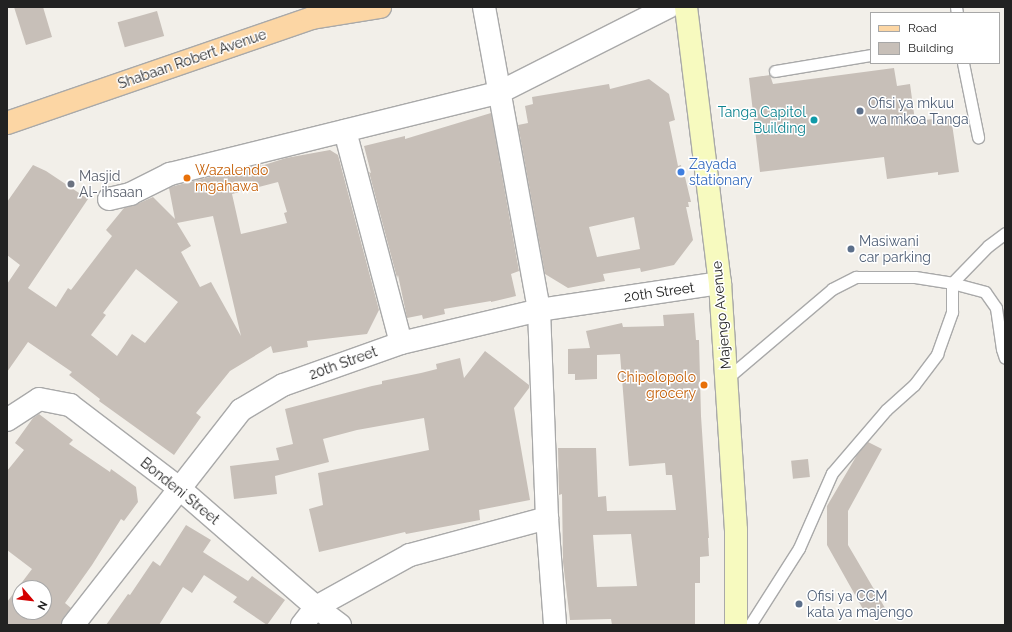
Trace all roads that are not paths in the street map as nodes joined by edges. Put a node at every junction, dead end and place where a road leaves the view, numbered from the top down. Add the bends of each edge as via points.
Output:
1 (380, 7) edge
2 (484, 7) edge
3 (668, 7) edge
4 (686, 7) edge
5 (870, 55) edge
6 (963, 64) edge
7 (775, 71) dead end
8 (498, 93) junction
9 (7, 123) edge
10 (345, 131) junction
11 (978, 137) dead end
12 (109, 199) dead end
13 (1005, 233) edge
14 (952, 283) junction
15 (720, 284) junction
16 (539, 310) junction
17 (401, 342) junction
18 (1005, 358) edge
19 (726, 380) junction
20 (7, 420) edge
21 (179, 488) junction
22 (547, 518) junction
23 (316, 607) junction
24 (73, 625) edge
25 (302, 625) edge
26 (340, 625) edge
27 (555, 625) edge
28 (736, 625) edge
29 (750, 625) edge

1 - 9 main road, Shabaan Robert Avenue via 312,18
2 - 8 street
3 - 8 street
4 - 15 street, Majengo Avenue
5 - 7 lane
6 - 11 lane
8 - 10 street
8 - 16 street
10 - 12 street via 170,174 130,194
10 - 17 street
13 - 14 lane via 988,246
14 - 18 lane via 985,292 996,308
14 - 19 lane via 915,277 856,277 832,289
14 - 29 lane via 952,312 937,354 914,384 886,410 832,473 799,548
15 - 16 street, 20th Street
15 - 19 street, Majengo Avenue
16 - 17 street, 20th Street
16 - 22 street
17 - 21 street, 20th Street via 283,385 241,410
19 - 28 street, Majengo Avenue via 736,530
20 - 21 street, Bondeni Street via 39,399 70,405
21 - 23 street, Bondeni Street
21 - 24 street, 20th Street
22 - 23 street via 410,555
22 - 27 street
23 - 25 street
23 - 26 street, Bondeni Street

